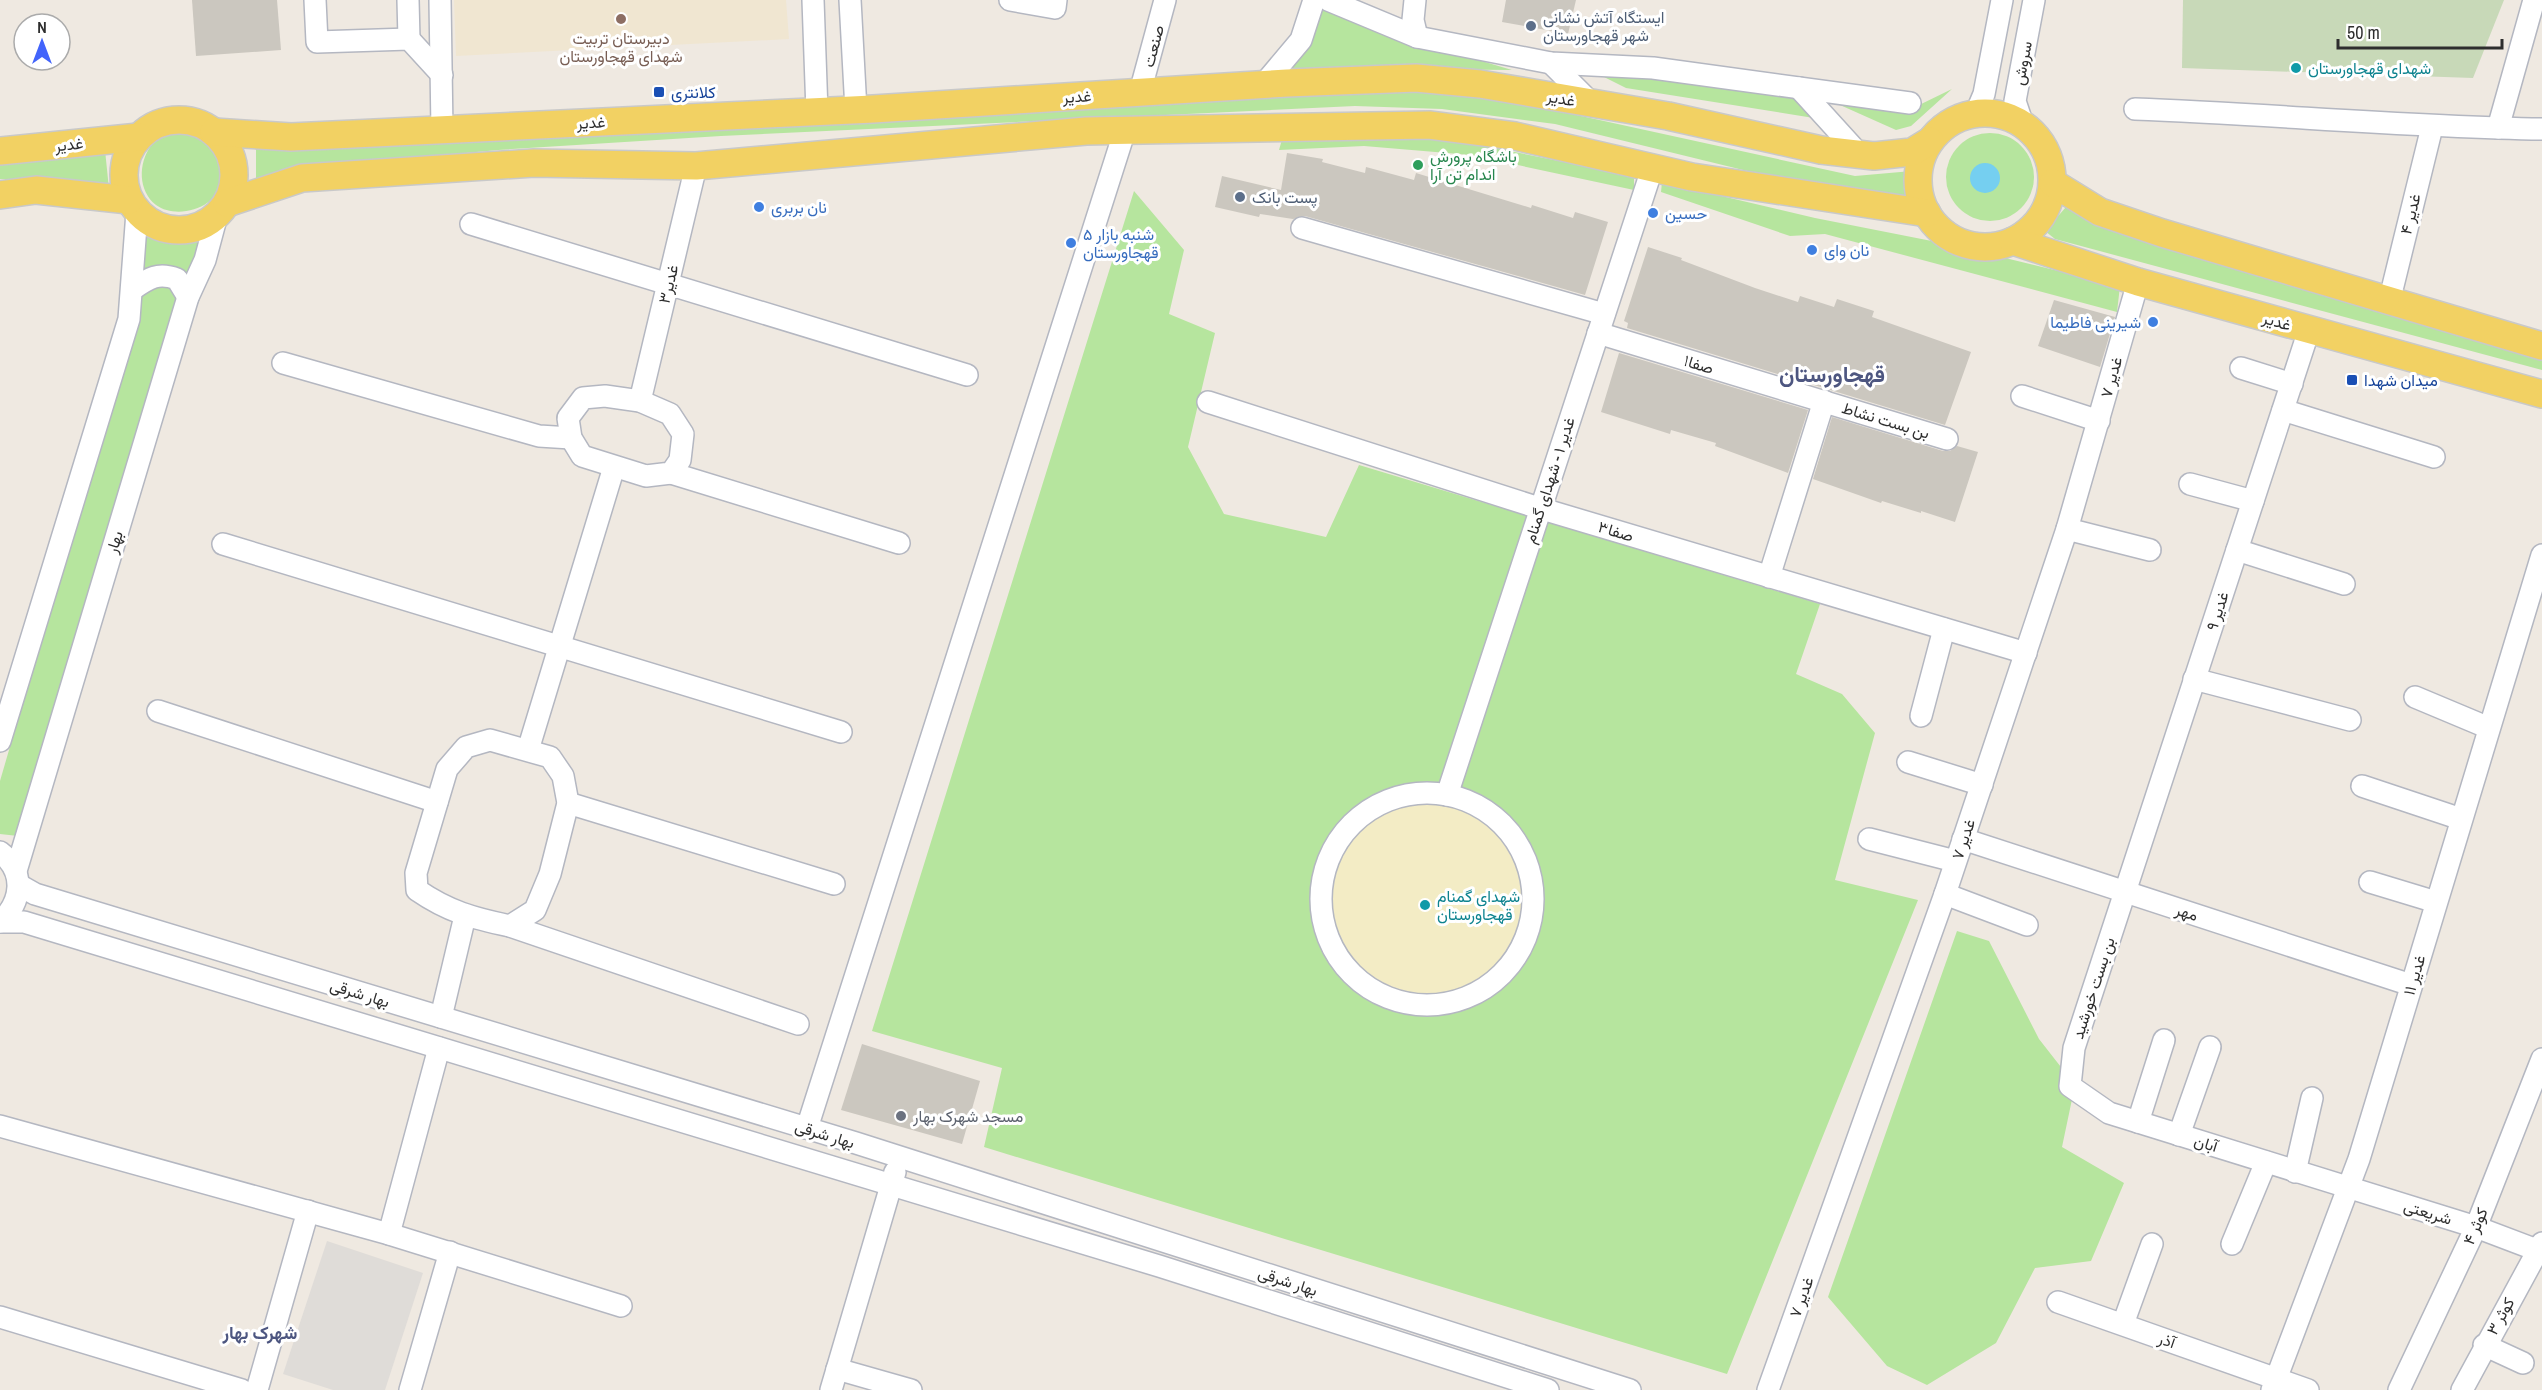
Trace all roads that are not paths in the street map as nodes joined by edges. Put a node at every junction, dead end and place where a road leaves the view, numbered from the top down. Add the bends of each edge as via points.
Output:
1 (315, 0) edge
2 (408, 0) edge
3 (440, 0) edge
4 (813, 0) edge
5 (850, 0) edge
6 (1010, 0) edge
7 (1056, 0) edge
8 (1165, 0) edge
9 (1314, 0) edge
10 (1328, 0) edge
11 (1415, 0) edge
12 (2002, 0) edge
13 (2034, 0) edge
14 (2534, 0) edge
15 (1417, 37) junction
16 (409, 39) junction
17 (1551, 63) junction
18 (442, 75) junction
19 (1264, 84) junction
20 (1799, 88) junction
21 (1140, 92) junction
22 (1591, 103) junction
23 (1910, 103) dead end
24 (2135, 109) dead end
25 (856, 110) junction
26 (817, 112) junction
27 (1976, 113) junction
28 (2024, 125) junction
29 (2432, 127) junction
30 (2498, 128) junction
31 (2542, 129) edge
32 (442, 130) junction
33 (1125, 130) junction
34 (214, 132) junction
35 (138, 136) junction
36 (1930, 141) junction
37 (0, 151) edge
38 (1859, 154) junction
39 (696, 166) junction
40 (1653, 166) junction
41 (2053, 183) junction
42 (0, 195) edge
43 (133, 206) junction
44 (222, 209) junction
45 (1927, 213) junction
46 (471, 224) dead end
47 (1302, 228) dead end
48 (2013, 241) junction
49 (2138, 282) junction
50 (668, 285) junction
51 (133, 289) junction
52 (188, 297) junction
53 (2389, 302) junction
54 (1601, 323) junction
55 (2309, 330) junction
56 (2542, 346) edge
57 (283, 363) dead end
58 (2241, 368) dead end
59 (967, 375) dead end
60 (2292, 384) junction
61 (2542, 394) edge
62 (2022, 396) dead end
63 (640, 401) junction
64 (1208, 402) dead end
65 (2283, 410) junction
66 (1821, 411) junction
67 (2098, 421) junction
68 (571, 438) junction
69 (1947, 439) dead end
70 (2434, 457) dead end
71 (614, 467) junction
72 (671, 473) junction
73 (2190, 484) dead end
74 (2253, 501) junction
75 (1539, 508) junction
76 (2067, 529) junction
77 (899, 543) dead end
78 (223, 544) dead end
79 (2150, 550) dead end
80 (2237, 550) junction
81 (2542, 555) edge
82 (1769, 577) junction
83 (2344, 584) dead end
84 (1944, 629) junction
85 (558, 646) junction
86 (2026, 653) junction
87 (2194, 679) junction
88 (2415, 697) dead end
89 (158, 711) dead end
90 (1921, 716) dead end
91 (2350, 720) dead end
92 (2489, 728) junction
93 (842, 732) dead end
94 (0, 741) edge
95 (528, 750) junction
96 (1908, 762) dead end
97 (1982, 785) junction
98 (2362, 786) dead end
99 (1447, 795) junction
100 (437, 802) junction
101 (568, 803) junction
102 (2462, 819) junction
103 (1869, 839) dead end
104 (1963, 839) junction
105 (0, 852) edge
106 (1955, 861) junction
107 (17, 878) junction
108 (2370, 882) dead end
109 (834, 884) dead end
110 (2125, 891) junction
111 (1945, 894) junction
112 (2436, 902) junction
113 (465, 916) junction
114 (0, 922) edge
115 (2027, 925) dead end
116 (510, 926) junction
117 (2411, 985) junction
118 (441, 1017) junction
119 (798, 1024) dead end
120 (2164, 1040) dead end
121 (2210, 1047) dead end
122 (439, 1048) junction
123 (2542, 1059) edge
124 (2070, 1086) joint
125 (2312, 1098) dead end
126 (2138, 1122) junction
127 (0, 1126) edge
128 (807, 1128) junction
129 (2179, 1135) junction
130 (899, 1157) junction
131 (2266, 1162) junction
132 (2295, 1172) junction
133 (891, 1185) junction
134 (2348, 1188) junction
135 (308, 1211) junction
136 (2476, 1227) junction
137 (389, 1233) junction
138 (2152, 1244) dead end
139 (2232, 1244) dead end
140 (2541, 1249) edge
141 (450, 1252) junction
142 (2058, 1302) dead end
143 (621, 1306) dead end
144 (0, 1317) edge
145 (2123, 1324) junction
146 (2484, 1345) junction
147 (2523, 1363) dead end
148 (837, 1369) junction
149 (2274, 1384) edge
150 (242, 1390) edge
151 (257, 1390) edge
152 (410, 1390) edge
153 (831, 1390) edge
154 (911, 1390) edge
155 (1548, 1390) edge
156 (1630, 1390) edge
157 (1768, 1390) edge
158 (2308, 1390) edge
159 (2399, 1390) edge
160 (2462, 1390) edge

1 - 16 street via 317,42
2 - 16 street
3 - 18 street
4 - 26 street
5 - 25 street
6 - 7 street via 1055,8
8 - 21 street, صنعت
9 - 19 street via 1301,40
10 - 15 street
11 - 15 street via 1413,20
12 - 27 street, سروش via 1984,94
13 - 28 street, سروش via 2015,101
14 - 30 street
15 - 17 street
16 - 18 street
17 - 20 street via 1653,68
17 - 22 street
18 - 32 street
19 - 21 main road, غدیر
19 - 22 main road, غدیر via 1416,78 1480,84
20 - 23 street
20 - 38 street
21 - 25 main road, غدیر
22 - 38 main road, غدیر via 1821,150
24 - 29 street via 2257,113
25 - 26 main road, غدیر
26 - 32 main road, غدیر
27 - 28 main road via 1993,113
27 - 36 main road via 1950,122
28 - 41 main road via 2043,144
29 - 30 street
29 - 53 street, غدیر ۴
30 - 31 street
32 - 34 main road, غدیر via 291,137
33 - 39 main road
33 - 40 main road via 1429,125 1515,136
33 - 128 street
34 - 35 main road via 180,120 164,121
34 - 44 main road via 228,150 234,173
35 - 37 main road, غدیر
35 - 43 main road via 130,147 123,174
36 - 38 main road, غدیر via 1912,152
36 - 45 main road via 1918,177
39 - 44 main road via 534,163 302,178
39 - 50 street, غدیر۳
40 - 45 main road via 1692,177
40 - 54 street, غدیر ۱ - شهدای گمنام
41 - 48 main road via 2037,224
41 - 53 main road via 2108,215
42 - 43 main road via 36,190
43 - 44 main road via 149,222 171,230 195,228
43 - 51 street
44 - 52 street, بهار
45 - 48 main road via 1938,228 1966,244 1997,246
46 - 50 street
47 - 54 street, صفا۱
48 - 49 main road, غدیر
49 - 55 main road, غدیر
49 - 67 street, غدیر ۷
50 - 59 street
50 - 63 street, غدیر۳
51 - 52 street via 152,276 164,274 177,279
51 - 94 street via 129,319
52 - 107 street, بهار
53 - 56 main road
54 - 66 street, صفا۱ via 1801,394
54 - 75 street, غدیر ۱ - شهدای گمنام
55 - 60 street, غدیر ۹
55 - 61 main road, غدیر
57 - 68 street via 539,436
58 - 60 street
60 - 65 street, غدیر ۹
62 - 67 street
63 - 68 street via 605,396 583,398 568,418
63 - 72 street via 670,414 683,434 680,460
64 - 75 street, صفا۳
65 - 70 street
65 - 74 street, غدیر ۹
66 - 69 street, بن بست نشاط
66 - 82 street
67 - 76 street, غدیر ۷
68 - 71 street via 582,456
71 - 72 street via 646,476
71 - 85 street
72 - 77 street
73 - 74 street
74 - 80 street, غدیر ۹
75 - 82 street, صفا۳
75 - 99 street, غدیر ۱ - شهدای گمنام
76 - 79 street
76 - 86 street, غدیر ۷
78 - 85 street
80 - 83 street
80 - 87 street, غدیر ۹
81 - 92 street, غدیر ۱۱
82 - 84 street, صفا۳
84 - 86 street, صفا۳
84 - 90 street
85 - 93 street
85 - 95 street
86 - 97 street, غدیر ۷
87 - 91 street
87 - 110 street, غدیر ۹
88 - 92 street
89 - 100 street
92 - 102 street, غدیر ۱۱
95 - 100 street via 490,740 466,747 447,769
95 - 101 street via 550,758 563,776
96 - 97 street
97 - 104 street, غدیر ۷
98 - 102 street
99 - 99 street via 1398,797 1362,815 1339,839 1322,884 1326,933 1352,974 1394,999 1419,1004 1443,1004 1489,985 1521,948 1530,925 1533,901 1528,869 1510,832 1471,802
100 - 113 street via 416,873 417,890 440,906
101 - 109 street
101 - 116 street via 550,874 536,910
102 - 112 street, غدیر ۱۱
103 - 106 street
104 - 106 street, غدیر ۷
104 - 110 street, مهر
105 - 107 street
106 - 111 street, غدیر ۷
107 - 114 street, بهار via 17,899
107 - 118 street, بهار شرقی via 35,894
108 - 112 street
110 - 117 street, مهر
110 - 124 street, بن بست خورشید via 2074,1048
111 - 115 street
111 - 157 street, غدیر ۷
112 - 117 street, غدیر ۱۱
113 - 116 street
113 - 118 street
114 - 122 street, بهار شرقی via 24,922
116 - 119 street
117 - 134 street, غدیر ۱۱
118 - 128 street, بهار شرقی
120 - 126 street
121 - 129 street
122 - 133 street, بهار شرقی
122 - 137 street
123 - 136 street, کوثر ۴
124 - 126 street, آبان via 2109,1113
125 - 132 street
126 - 129 street, آبان
127 - 135 street
128 - 130 street, بهار شرقی
129 - 131 street, آبان
130 - 133 street
130 - 156 street, بهار شرقی
131 - 132 street, آبان
131 - 139 street
132 - 134 street, آبان
133 - 148 street
133 - 155 street, بهار شرقی
134 - 136 street, شریعتی
134 - 149 street, غدیر ۱۱
135 - 137 street
135 - 151 street
136 - 140 street, شریعتی
136 - 159 street, کوثر ۴
137 - 141 street
138 - 145 street
140 - 146 street, کوثر ۳
141 - 143 street
141 - 152 street
142 - 145 street, آذر
144 - 150 street
145 - 149 street, آذر
146 - 147 street
146 - 160 street, کوثر ۳
148 - 153 street
148 - 154 street
149 - 158 street, آذر

